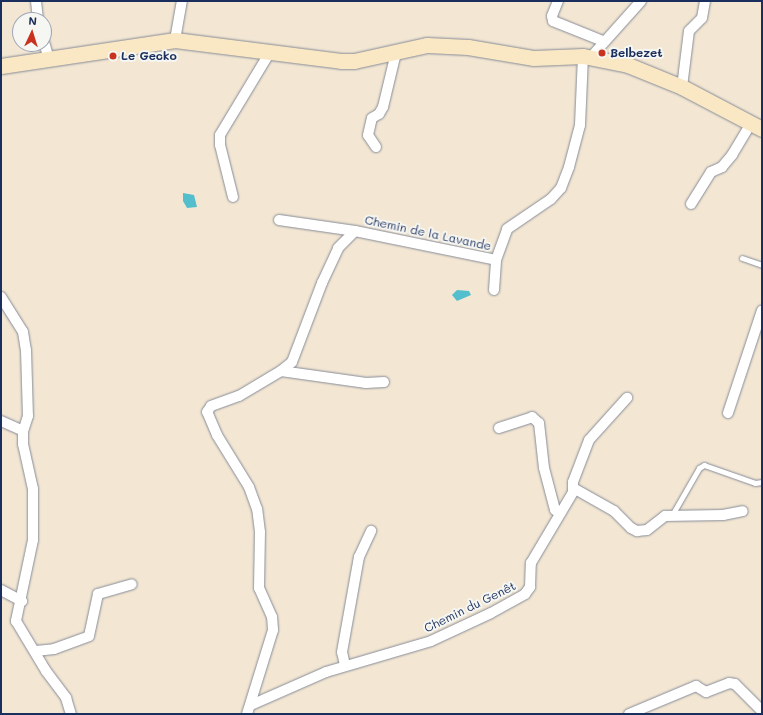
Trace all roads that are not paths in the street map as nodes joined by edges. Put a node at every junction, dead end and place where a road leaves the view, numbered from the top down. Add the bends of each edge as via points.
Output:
1 (36, 1) edge
2 (182, 1) edge
3 (558, 1) edge
4 (641, 1) edge
5 (704, 1) edge
6 (37, 12) edge
7 (175, 40) junction
8 (603, 41) junction
9 (394, 51) junction
10 (47, 52) edge
11 (270, 52) junction
12 (587, 56) junction
13 (49, 59) junction
14 (1, 66) edge
15 (682, 87) junction
16 (756, 126) edge
17 (376, 147) dead end
18 (233, 197) dead end
19 (691, 204) dead end
20 (279, 220) dead end
21 (355, 231) junction
22 (742, 258) dead end
23 (496, 260) junction
24 (762, 265) edge
25 (494, 290) dead end
26 (1, 297) edge
27 (762, 310) edge
28 (281, 371) junction
29 (384, 382) dead end
30 (627, 398) dead end
31 (728, 413) dead end
32 (1, 421) edge
33 (499, 428) dead end
34 (23, 431) junction
35 (762, 482) edge
36 (573, 490) junction
37 (743, 511) dead end
38 (560, 513) junction
39 (672, 515) junction
40 (372, 531) dead end
41 (132, 584) dead end
42 (1, 590) edge
43 (22, 601) junction
44 (36, 651) junction
45 (345, 665) junction
46 (249, 710) edge
47 (762, 711) edge
48 (71, 714) edge
49 (629, 714) edge

1 - 6 street
2 - 7 street
3 - 8 street via 552,16 553,21
4 - 8 street
5 - 15 street via 702,18 689,31
7 - 11 street
7 - 13 street
8 - 12 street
9 - 11 street via 354,61
9 - 12 street via 435,45 468,47 534,58
9 - 17 street via 395,57 383,107 379,114 372,118 368,135
10 - 13 street
11 - 18 street via 220,135 220,145
12 - 15 street via 628,65
12 - 23 street via 580,125 564,181 551,199 507,229
13 - 14 street
15 - 16 street
16 - 19 street via 722,167 711,172
20 - 21 street, Chemin de la Lavande
21 - 23 street, Chemin de la Lavande
21 - 28 street, Chemin de la Lavande via 338,248 322,282 292,362
22 - 24 lane
23 - 25 street
26 - 34 street via 22,332 26,350 28,416
27 - 31 street
28 - 29 street
28 - 46 street, Chemin de la Lavande via 239,396 211,406 207,412 217,435 249,486 259,519 260,588 272,617 272,630
30 - 36 street, Chemin du Genêt via 589,440 573,482
32 - 34 street
33 - 38 street via 532,417 539,423 544,468 555,510
34 - 43 street via 22,444 34,488 33,540
35 - 39 lane via 755,483 704,465 699,468
36 - 38 street, Chemin du Genêt
36 - 39 street via 583,492 614,511 637,531 647,530 665,516
37 - 39 street via 723,515
38 - 45 street, Chemin du Genêt via 531,563 530,587 526,594 491,614 431,641
40 - 45 street via 359,557 342,652
41 - 44 street via 98,594 89,636 54,649
42 - 43 street
43 - 44 street via 16,621
44 - 48 street via 46,671 66,698
45 - 46 street, Chemin du Genêt
47 - 49 street via 734,684 729,683 706,692 696,686

